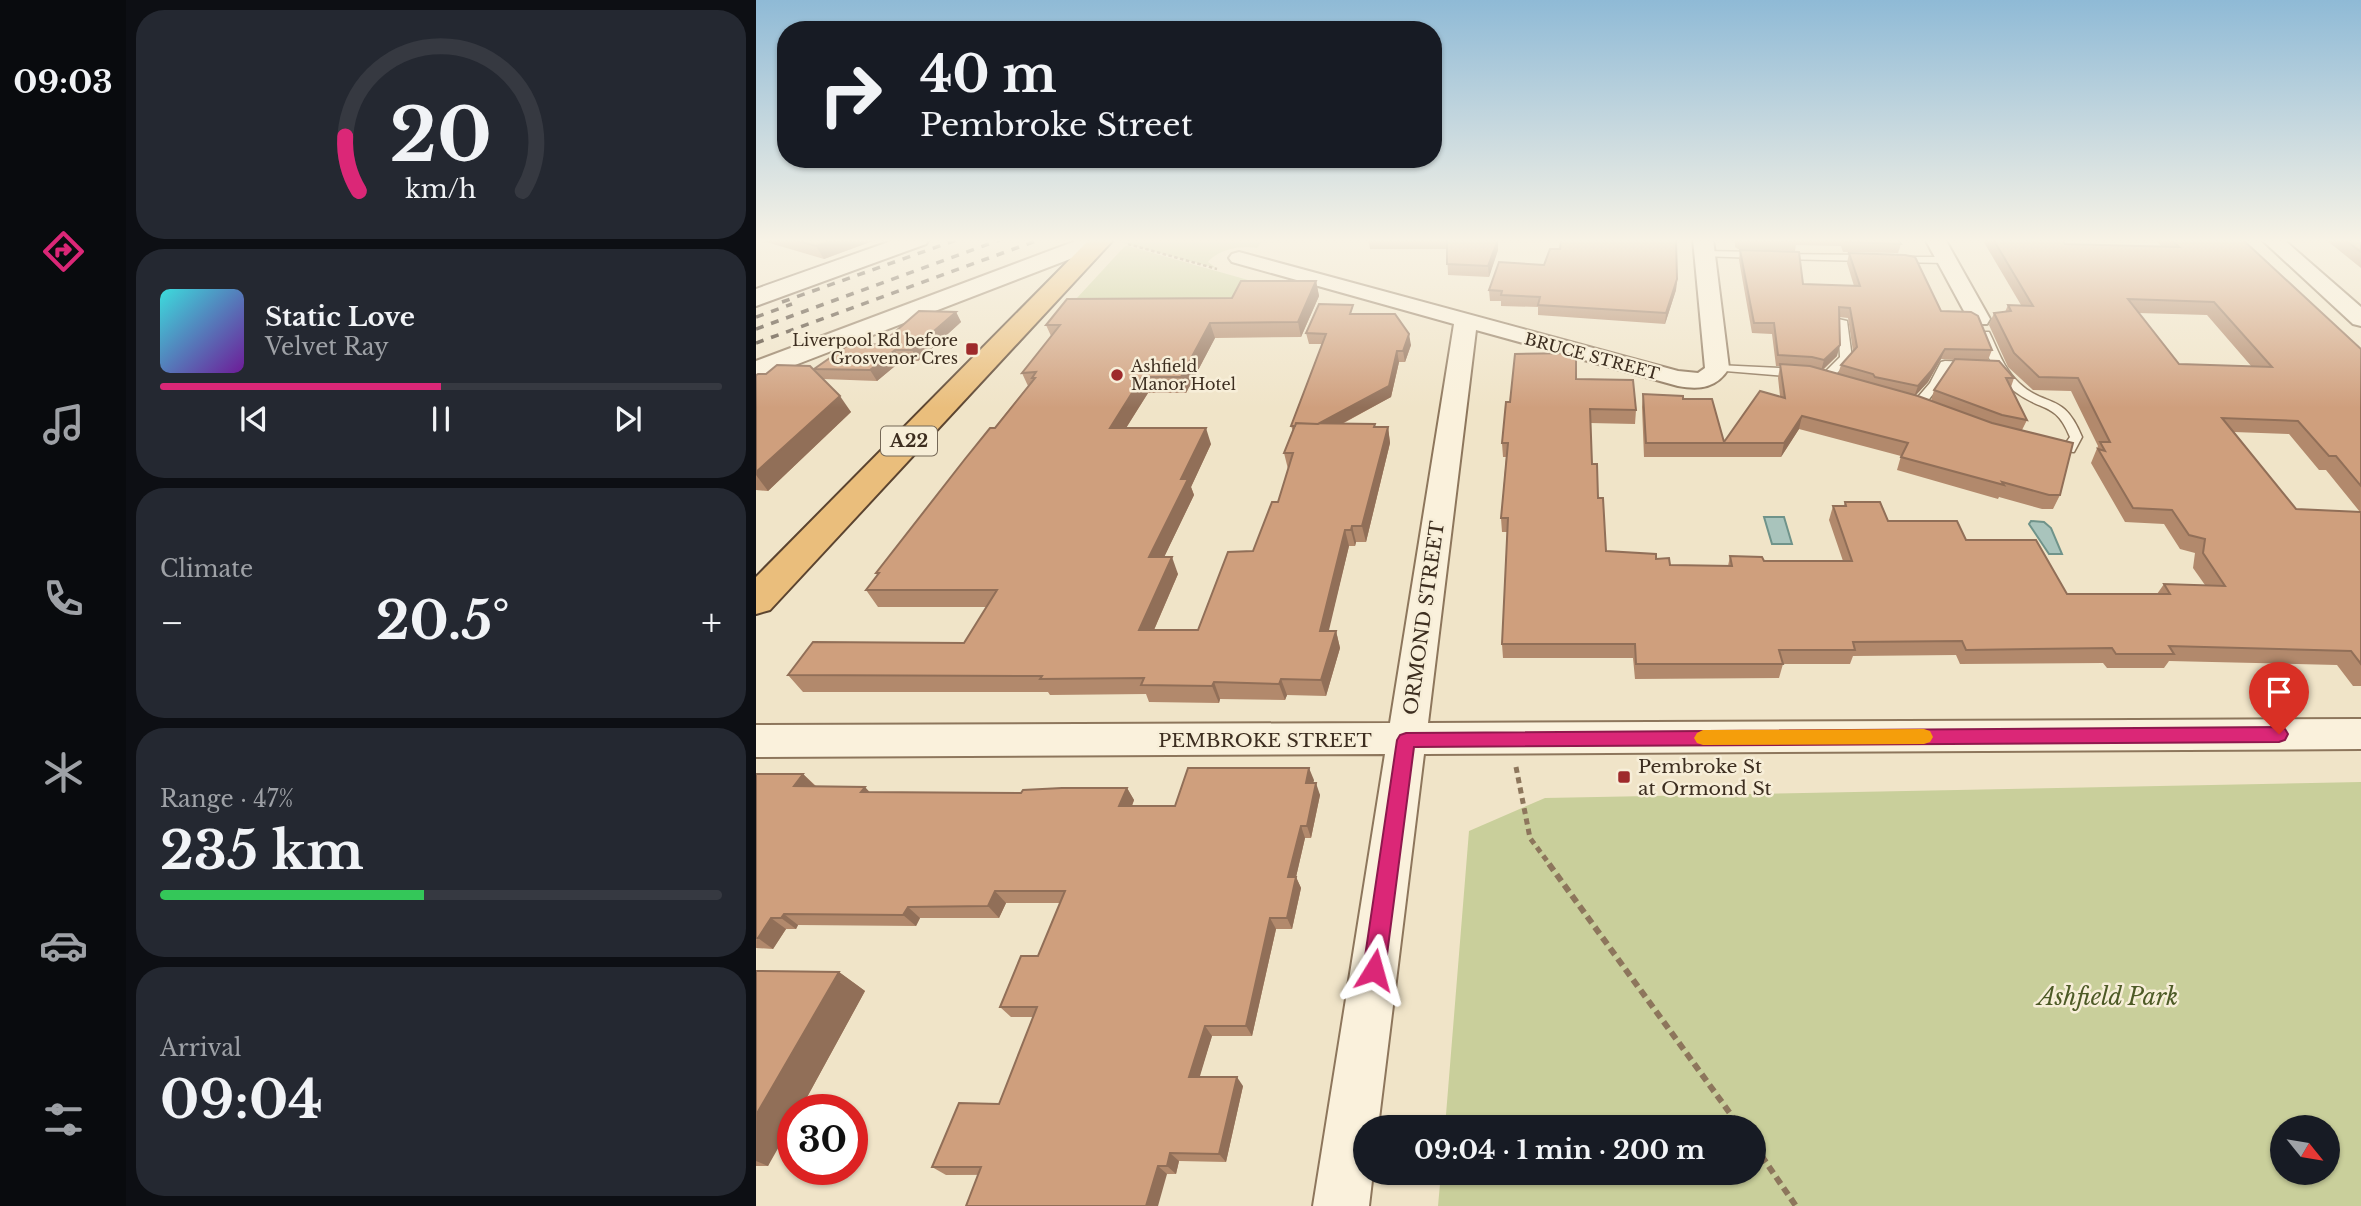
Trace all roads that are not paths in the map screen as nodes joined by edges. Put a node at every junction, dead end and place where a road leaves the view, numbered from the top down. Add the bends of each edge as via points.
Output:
1 (954, 295) edge
2 (1048, 295) edge
3 (1373, 295) edge
4 (1706, 295) edge
5 (1966, 295) edge
6 (2334, 295) edge
7 (1979, 319) joint
8 (2361, 319) edge
9 (1466, 321) junction
10 (1842, 321) edge
11 (1999, 367) junction
12 (756, 371) edge
13 (1710, 374) junction
14 (1825, 379) junction
15 (1838, 382) edge
16 (1939, 414) edge
17 (2047, 445) edge
18 (756, 600) edge
19 (2361, 734) edge
20 (1406, 740) junction
21 (756, 741) edge
22 (1341, 1206) edge

1 - 12 street
2 - 18 highway, A22
3 - 9 street, BRUCE STREET
4 - 13 street
5 - 7 street
6 - 8 street
7 - 11 lane
9 - 13 street, BRUCE STREET via 1672,377
9 - 20 street, ORMOND STREET
10 - 14 lane via 1846,358
11 - 16 lane via 1945,364 1935,384 1913,403
11 - 17 lane via 2020,390 2057,406 2070,418 2076,437 2069,449
13 - 14 lane via 1809,374
14 - 15 lane
19 - 20 street, PEMBROKE STREET
20 - 21 street, PEMBROKE STREET
20 - 22 street, ORMOND STREET

